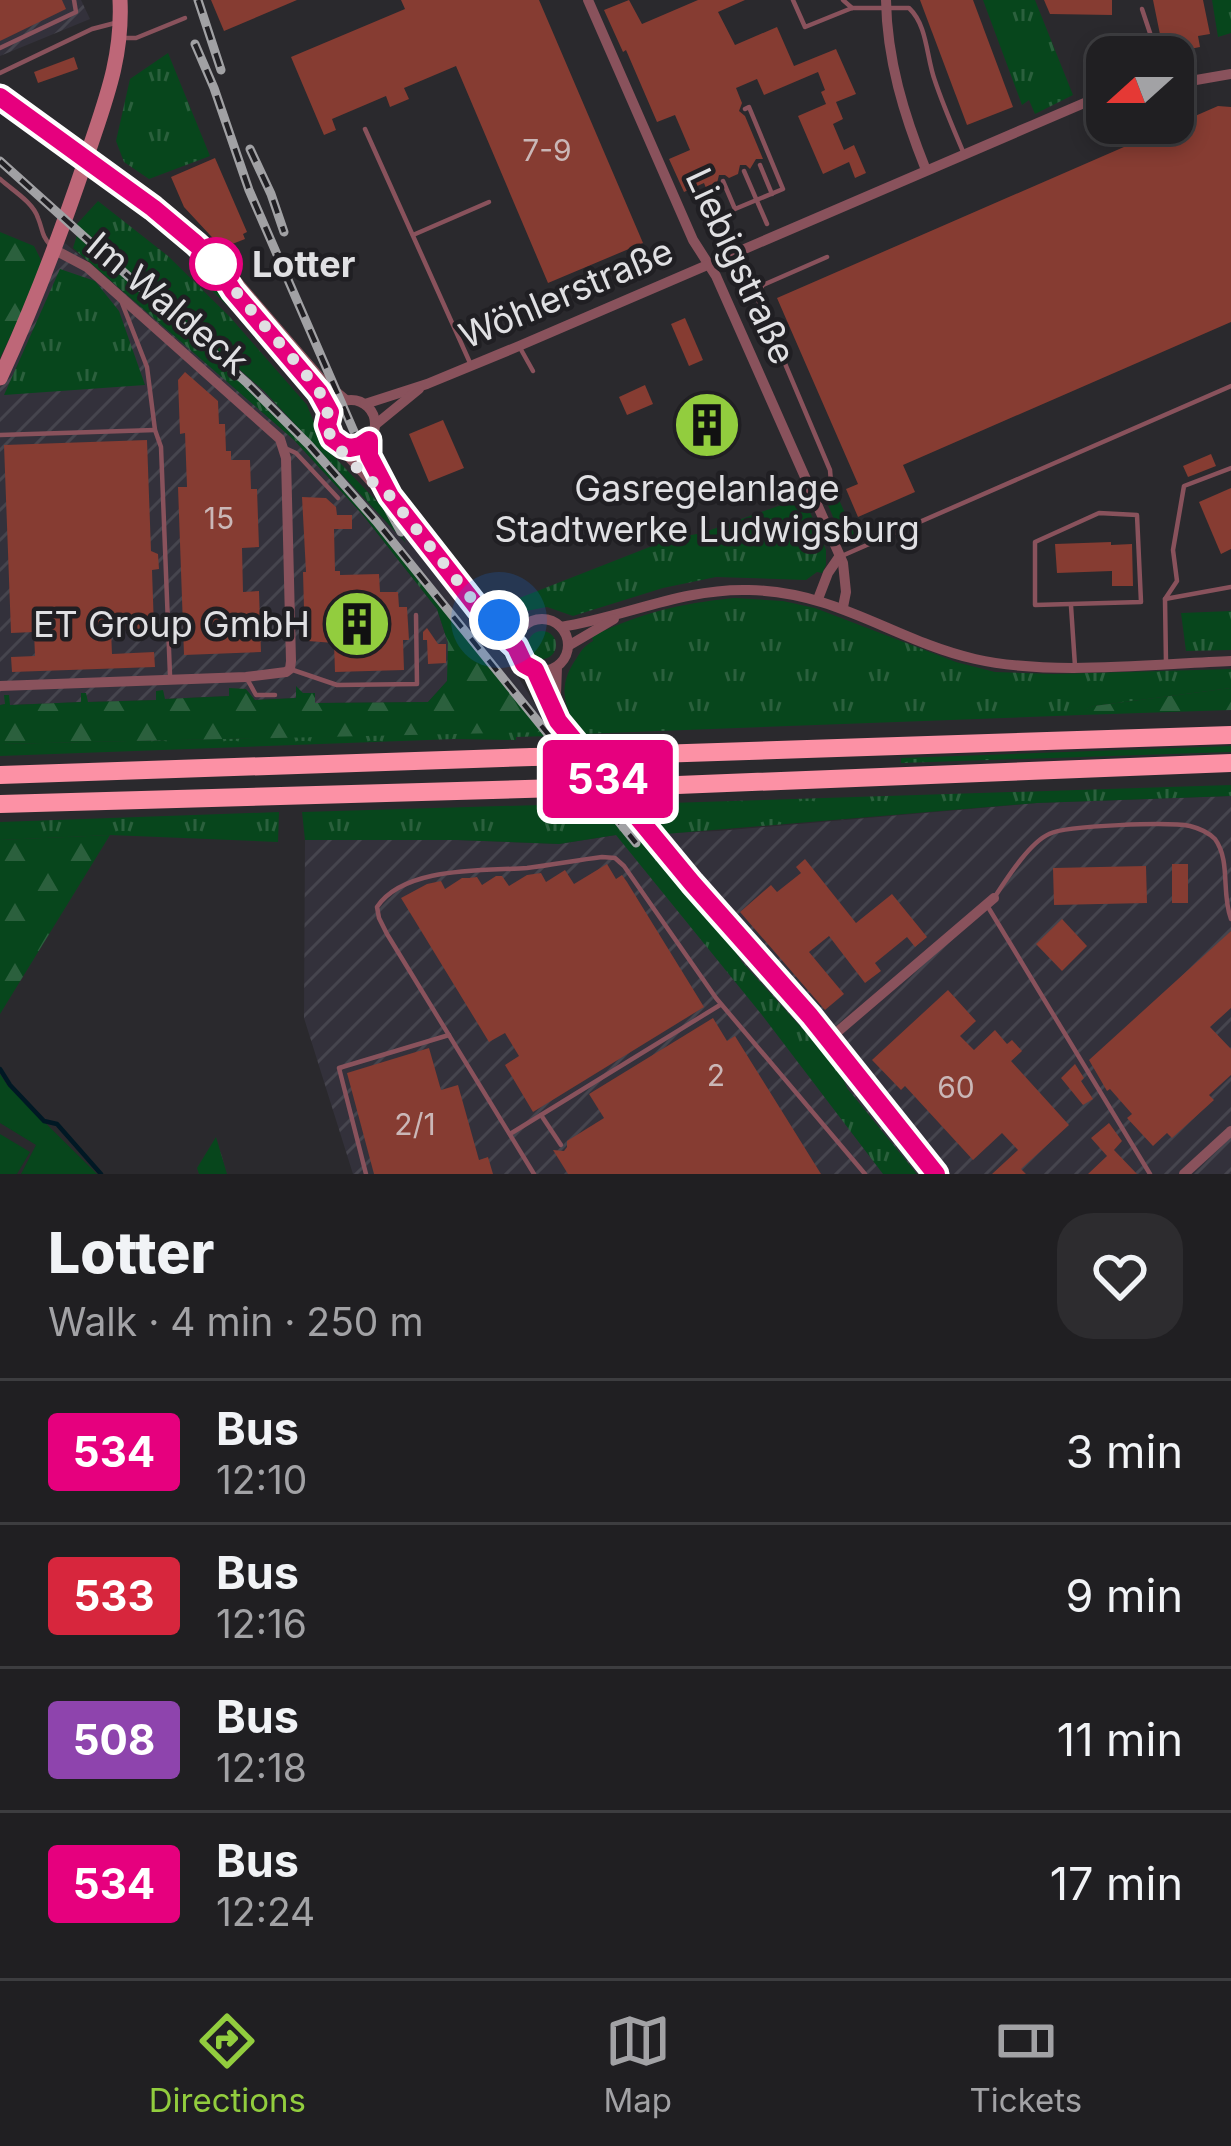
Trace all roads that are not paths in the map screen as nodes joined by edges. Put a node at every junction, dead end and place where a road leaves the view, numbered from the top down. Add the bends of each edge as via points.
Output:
1 (74, 0) edge
2 (120, 0) edge
3 (588, 0) edge
4 (793, 0) edge
5 (843, 0) edge
6 (886, 4) edge
7 (852, 8) junction
8 (1142, 9) dead end
9 (184, 18) dead end
10 (120, 31) junction
11 (1151, 36) edge
12 (0, 48) edge
13 (0, 73) edge
14 (1231, 74) edge
15 (1194, 80) edge
16 (0, 97) edge
17 (1086, 102) edge
18 (745, 109) dead end
19 (365, 129) dead end
20 (964, 154) junction
21 (85, 160) junction
22 (760, 165) dead end
23 (926, 170) junction
24 (744, 171) dead end
25 (0, 179) edge
26 (723, 181) dead end
27 (772, 194) junction
28 (757, 200) junction
29 (489, 202) dead end
30 (767, 224) dead end
31 (412, 235) junction
32 (58, 242) junction
33 (827, 257) dead end
34 (214, 261) junction
35 (709, 265) junction
36 (117, 292) junction
37 (519, 346) junction
38 (471, 365) junction
39 (533, 371) dead end
40 (0, 378) edge
41 (427, 384) junction
42 (1231, 386) edge
43 (346, 400) junction
44 (365, 404) junction
45 (330, 412) junction
46 (375, 425) junction
47 (155, 430) junction
48 (0, 435) edge
49 (369, 440) junction
50 (337, 443) junction
51 (285, 448) junction
52 (1231, 468) edge
53 (810, 493) junction
54 (390, 496) junction
55 (338, 498) dead end
56 (839, 557) junction
57 (1231, 587) edge
58 (818, 599) junction
59 (1165, 599) junction
60 (1071, 604) junction
61 (843, 608) junction
62 (483, 613) junction
63 (621, 614) junction
64 (416, 615) dead end
65 (523, 627) junction
66 (561, 627) junction
67 (568, 646) junction
68 (516, 647) junction
69 (1231, 661) edge
70 (1166, 663) junction
71 (1075, 666) junction
72 (557, 667) junction
73 (290, 669) junction
74 (535, 670) junction
75 (246, 677) junction
76 (170, 680) junction
77 (0, 686) edge
78 (275, 694) dead end
79 (564, 727) junction
80 (1231, 735) edge
81 (1231, 763) edge
82 (0, 775) edge
83 (0, 804) edge
84 (991, 901) junction
85 (1231, 920) edge
86 (722, 1004) junction
87 (449, 1035) junction
88 (829, 1039) junction
89 (541, 1115) junction
90 (1231, 1131) edge
91 (510, 1134) junction
92 (561, 1145) dead end
93 (366, 1174) edge
94 (534, 1174) edge
95 (865, 1174) edge
96 (936, 1174) edge
97 (1150, 1174) edge
98 (1184, 1174) edge

1 - 12 lane via 76,12
2 - 10 street
3 - 35 street, Liebigstraße
4 - 7 lane via 805,27
5 - 7 lane
6 - 7 lane
6 - 20 lane via 917,15
6 - 23 street via 890,58
8 - 11 lane
9 - 10 lane via 136,38
10 - 13 lane via 109,23
10 - 21 street via 113,82
14 - 15 street
16 - 21 street
17 - 20 street, Wöhlerstraße
18 - 27 lane via 783,189
19 - 31 lane
20 - 23 street, Wöhlerstraße
21 - 32 street
21 - 34 street
22 - 27 lane
23 - 35 street, Wöhlerstraße
24 - 28 lane
25 - 32 lane via 32,208 40,232
26 - 28 lane via 734,209
27 - 28 lane
28 - 30 lane
29 - 31 lane
31 - 38 lane
32 - 36 street, Im Waldeck
32 - 40 street, Im Waldeck
33 - 53 lane via 763,284 756,295 830,470 830,482
34 - 43 street
34 - 45 street
35 - 37 street, Wöhlerstraße
35 - 53 street, Liebigstraße
36 - 47 lane via 147,367
36 - 51 street, Im Waldeck
37 - 38 street, Wöhlerstraße
37 - 39 lane
38 - 41 street, Wöhlerstraße
41 - 44 street, Wöhlerstraße
41 - 46 street, Wöhlerstraße
42 - 56 lane
43 - 44 street
43 - 45 street
44 - 46 street
45 - 50 street via 328,432
46 - 49 street
47 - 48 lane
47 - 76 lane
49 - 50 street via 350,448
49 - 54 street
50 - 54 street
51 - 55 lane
51 - 73 street
52 - 59 lane via 1184,486 1173,550 1177,580
53 - 56 street, Liebigstraße
54 - 62 street
56 - 58 street
56 - 61 street, Liebigstraße
57 - 59 lane
58 - 61 street
58 - 63 street via 716,590
59 - 70 lane
60 - 60 lane via 1035,605 1035,542 1099,514 1137,515 1141,602
60 - 71 lane
61 - 71 street via 958,655
62 - 65 street
62 - 68 street
63 - 66 street
63 - 67 street
64 - 73 lane via 417,684 337,685
65 - 66 street via 547,619
65 - 68 street
66 - 67 street
67 - 72 street
68 - 74 street
69 - 70 street
70 - 71 street
72 - 74 street
72 - 79 street
73 - 75 street
74 - 79 street
75 - 76 street
75 - 78 lane via 256,695
76 - 77 street
79 - 88 street
80 - 82 highway, bridge
81 - 83 highway, bridge
84 - 85 lane via 1048,834 1189,826 1224,851
84 - 88 street
84 - 97 lane
86 - 87 lane via 615,858 460,870 397,890 377,907
86 - 89 lane
86 - 95 lane
87 - 91 lane
87 - 93 lane via 339,1068
88 - 96 street
89 - 91 lane
89 - 92 lane
90 - 98 street
91 - 94 lane

